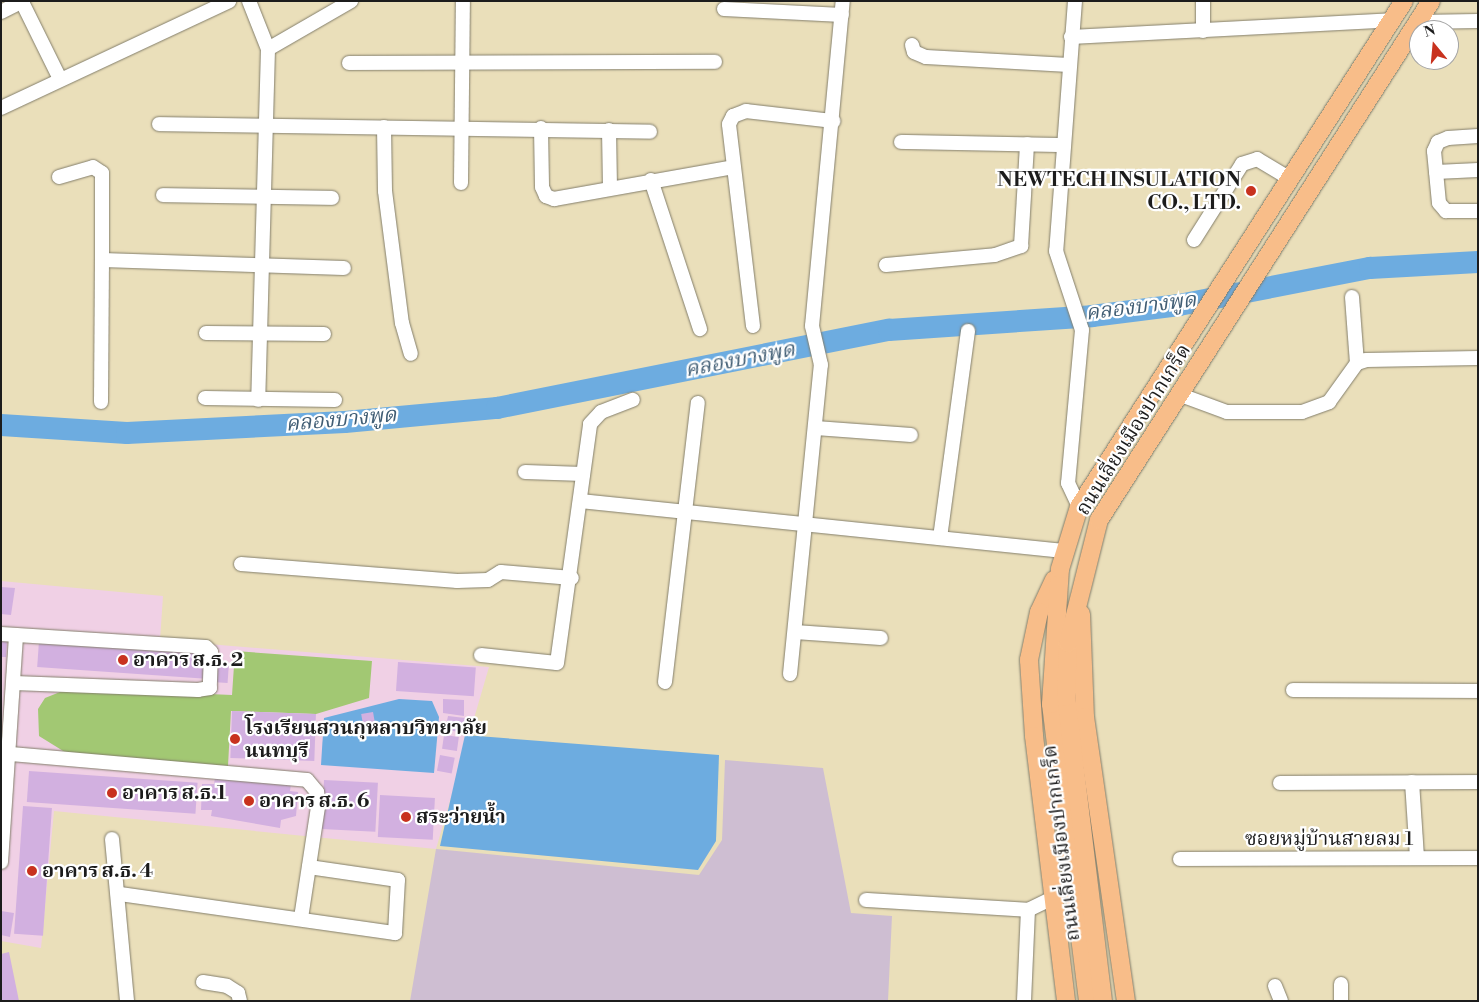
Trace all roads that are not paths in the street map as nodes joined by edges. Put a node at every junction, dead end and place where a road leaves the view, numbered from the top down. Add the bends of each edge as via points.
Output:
1 (229, 1) edge
2 (249, 1) edge
3 (351, 1) edge
4 (463, 1) edge
5 (1075, 1) edge
6 (1203, 1) edge
7 (1404, 1) edge
8 (1431, 1) edge
9 (23, 2) edge
10 (724, 8) dead end
11 (843, 8) edge
12 (1, 12) edge
13 (1392, 20) junction
14 (1419, 20) edge
15 (1459, 21) edge
16 (1478, 21) edge
17 (1203, 31) junction
18 (1409, 36) edge
19 (1071, 37) junction
20 (912, 45) dead end
21 (268, 49) junction
22 (715, 62) dead end
23 (349, 63) dead end
24 (462, 63) junction
25 (1069, 65) junction
26 (60, 80) junction
27 (1, 108) edge
28 (833, 120) junction
29 (159, 124) dead end
30 (263, 127) junction
31 (384, 127) junction
32 (462, 128) junction
33 (541, 128) junction
34 (609, 130) junction
35 (650, 132) dead end
36 (1478, 136) edge
37 (901, 142) dead end
38 (1027, 144) junction
39 (1064, 144) junction
40 (733, 167) junction
41 (1478, 170) edge
42 (1436, 172) junction
43 (59, 177) dead end
44 (1290, 179) junction
45 (652, 180) junction
46 (461, 183) dead end
47 (610, 187) junction
48 (163, 195) dead end
49 (263, 197) junction
50 (332, 198) dead end
51 (1478, 211) edge
52 (1194, 240) dead end
53 (102, 260) junction
54 (886, 265) dead end
55 (260, 266) junction
56 (344, 268) dead end
57 (1352, 297) dead end
58 (753, 326) dead end
59 (700, 329) dead end
60 (968, 331) dead end
61 (258, 332) junction
62 (206, 333) dead end
63 (324, 334) dead end
64 (411, 354) dead end
65 (1478, 358) edge
66 (1358, 363) junction
67 (1178, 394) junction
68 (206, 398) dead end
69 (258, 400) junction
70 (335, 400) dead end
71 (633, 400) dead end
72 (101, 402) dead end
73 (698, 403) dead end
74 (816, 428) junction
75 (911, 435) dead end
76 (525, 472) dead end
77 (582, 474) junction
78 (580, 502) junction
79 (1080, 507) junction
80 (686, 512) junction
81 (808, 528) junction
82 (940, 538) junction
83 (1066, 551) junction
84 (242, 564) dead end
85 (1060, 569) junction
86 (572, 578) junction
87 (1081, 586) junction
88 (795, 632) junction
89 (1, 634) edge
90 (16, 635) junction
91 (881, 638) dead end
92 (481, 654) dead end
93 (790, 674) dead end
94 (665, 682) dead end
95 (14, 683) junction
96 (1293, 690) dead end
97 (1478, 691) edge
98 (11, 754) junction
99 (1412, 782) junction
100 (1478, 782) edge
101 (1280, 783) dead end
102 (112, 839) dead end
103 (1417, 858) junction
104 (1478, 858) edge
105 (1180, 859) dead end
106 (1, 862) edge
107 (309, 866) junction
108 (1080, 882) junction
109 (120, 894) junction
110 (1054, 898) junction
111 (866, 900) dead end
112 (1028, 910) junction
113 (302, 918) junction
114 (203, 982) dead end
115 (1341, 984) dead end
116 (1275, 986) dead end
117 (127, 1001) edge
118 (240, 1001) edge
119 (1024, 1001) edge
120 (1066, 1001) edge
121 (1088, 1001) edge
122 (1103, 1001) edge
123 (1126, 1001) edge
124 (1282, 1001) edge
125 (1341, 1001) edge

1 - 26 street
2 - 21 street
3 - 21 street
4 - 24 street
5 - 19 street
6 - 17 street
7 - 13 main road, ถนนเลี่ยงเมืองปากเกร็ด
8 - 14 main road, ถนนเลี่ยงเมืองปากเกร็ด
9 - 12 street
9 - 26 street
10 - 11 street
11 - 28 street
13 - 17 street
13 - 44 main road, ถนนเลี่ยงเมืองปากเกร็ด
15 - 16 street
17 - 19 street
18 - 67 main road, ถนนเลี่ยงเมืองปากเกร็ด
19 - 25 street
20 - 25 street via 914,52 926,57
21 - 30 street
22 - 24 street
23 - 24 street
24 - 32 street
25 - 39 street
26 - 27 street
28 - 40 street via 746,111 733,116 729,124
28 - 74 street via 812,326 821,365
29 - 30 street
30 - 31 street
30 - 49 street
31 - 32 street
31 - 64 street via 385,190 402,323
32 - 33 street
32 - 46 street
33 - 34 street
33 - 47 street via 542,187 546,196 554,199
34 - 35 street
34 - 47 street
36 - 42 street via 1438,142
37 - 38 street
38 - 39 street
38 - 54 street via 1022,241 1014,252
39 - 79 street via 1056,251 1082,330 1068,483
40 - 45 street
40 - 58 street
41 - 42 street
42 - 51 street via 1439,203 1446,211
43 - 53 street via 93,167 102,173
44 - 52 street via 1257,160 1242,164
44 - 79 main road, ถนนเลี่ยงเมืองปากเกร็ด
45 - 47 street
45 - 59 street
48 - 49 street
49 - 50 street
49 - 55 street
53 - 55 street
53 - 72 street
55 - 56 street
55 - 61 street
57 - 66 street
60 - 82 street
61 - 62 street
61 - 63 street
61 - 69 street
65 - 66 street
66 - 67 street via 1329,402 1302,412 1227,412
67 - 87 main road, ถนนเลี่ยงเมืองปากเกร็ด via 1099,520
68 - 69 street
69 - 70 street
71 - 77 street via 594,418
73 - 80 street
74 - 75 street
74 - 81 street
76 - 77 street
77 - 78 street
78 - 80 street
78 - 86 street
79 - 83 main road, ถนนเลี่ยงเมืองปากเกร็ด
80 - 81 street
80 - 94 street
81 - 82 street
81 - 88 street
82 - 83 street
83 - 85 main road, ถนนเลี่ยงเมืองปากเกร็ด
84 - 86 street via 457,581 488,580 501,572
85 - 108 main road, ถนนเลี่ยงเมืองปากเกร็ด via 1051,704
85 - 110 main road via 1039,612 1029,660
86 - 92 street via 557,663
87 - 108 main road, ถนนเลี่ยงเมืองปากเกร็ด via 1068,643 1066,697
87 - 123 main road via 1086,717
88 - 91 street
88 - 93 street
89 - 90 street
90 - 95 street
90 - 95 street via 206,647 211,652 210,688
95 - 98 street
96 - 97 street
98 - 106 street
98 - 107 street via 307,780 317,792
99 - 100 street
99 - 101 street
99 - 103 street
102 - 109 street
103 - 104 street, ซอยหมู่บ้านสายลม 1
103 - 105 street, ซอยหมู่บ้านสายลม 1
107 - 113 street
107 - 113 street via 398,880 395,933
108 - 121 main road, ถนนเลี่ยงเมืองปากเกร็ด
108 - 122 main road, ถนนเลี่ยงเมืองปากเกร็ด
109 - 113 street
109 - 117 street
110 - 112 street
110 - 120 main road
111 - 112 street
112 - 119 street
114 - 118 street via 227,986 238,993
115 - 125 street
116 - 124 street

